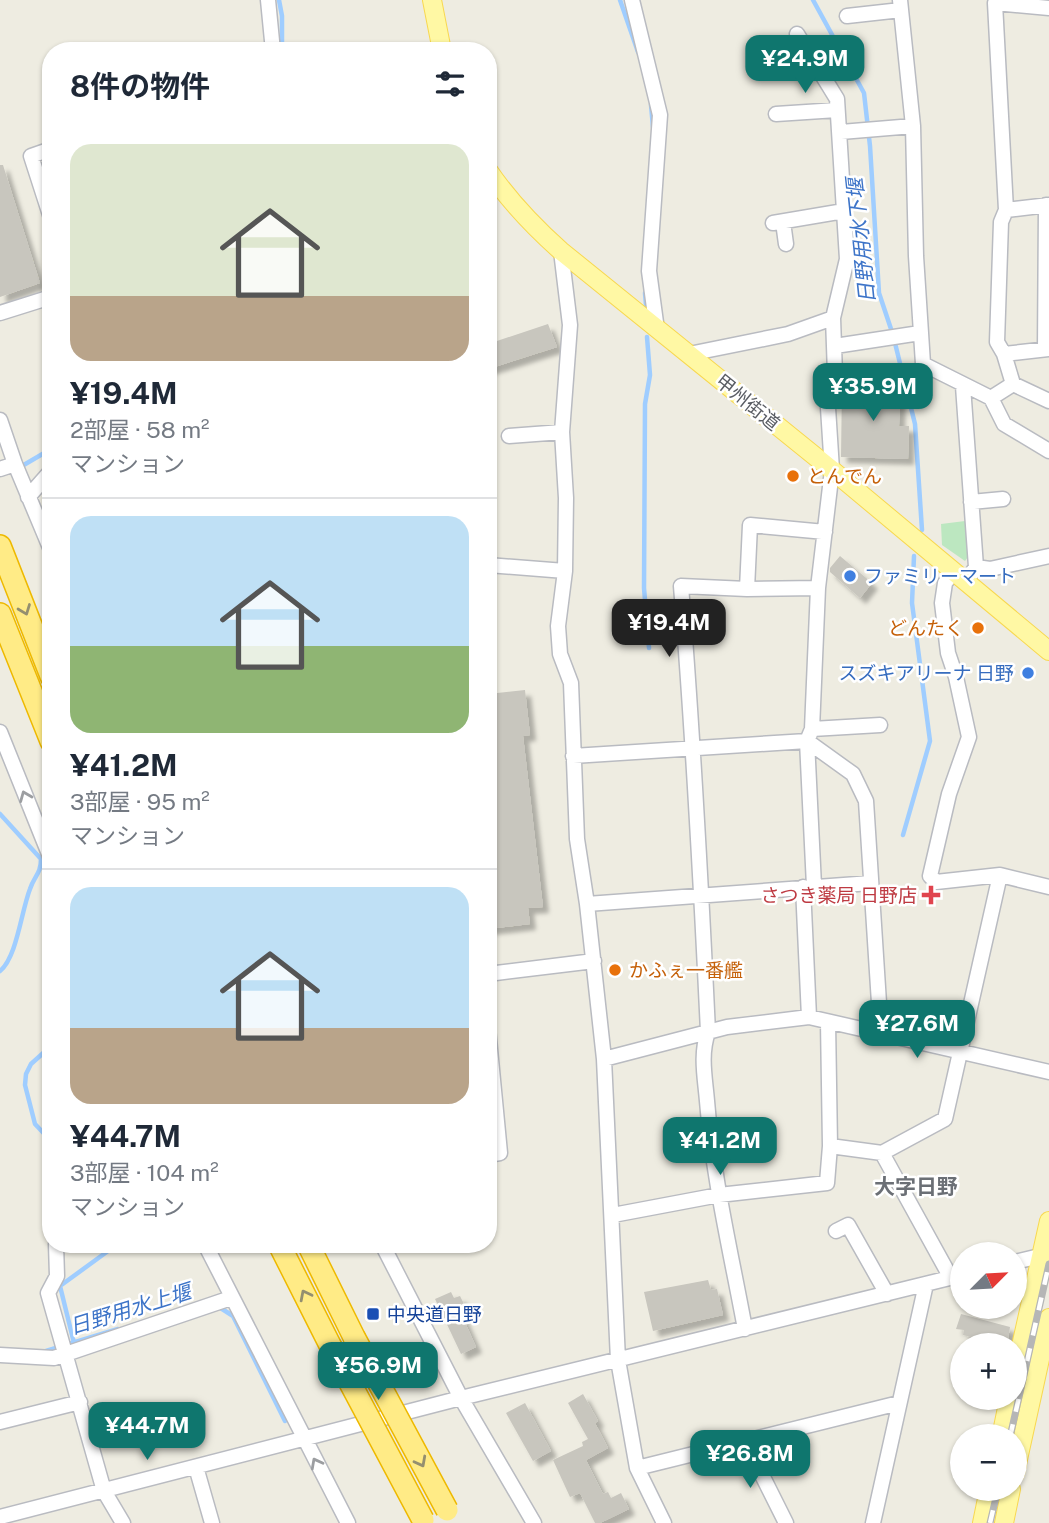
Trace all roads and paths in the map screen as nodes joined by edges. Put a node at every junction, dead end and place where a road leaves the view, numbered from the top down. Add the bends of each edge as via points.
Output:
1 (268, 0) edge
2 (432, 0) edge
3 (632, 0) edge
4 (901, 5) edge
5 (1049, 8) edge
6 (847, 16) dead end
7 (797, 34) dead end
8 (273, 42) edge
9 (440, 42) edge
10 (837, 110) junction
11 (776, 114) dead end
12 (913, 126) junction
13 (841, 132) junction
14 (42, 152) edge
15 (497, 182) edge
16 (42, 190) edge
17 (1047, 205) edge
18 (1006, 210) junction
19 (844, 211) junction
20 (786, 244) dead end
21 (561, 251) junction
22 (42, 300) edge
23 (0, 313) edge
24 (833, 318) junction
25 (657, 330) junction
26 (920, 333) junction
27 (835, 346) junction
28 (1047, 349) edge
29 (689, 354) junction
30 (1004, 354) junction
31 (1013, 384) junction
32 (963, 386) junction
33 (991, 398) junction
34 (1049, 401) edge
35 (0, 420) edge
36 (562, 432) junction
37 (509, 436) dead end
38 (1049, 450) edge
39 (15, 464) junction
40 (0, 469) edge
41 (832, 470) junction
42 (42, 481) edge
43 (28, 497) junction
44 (1003, 499) dead end
45 (971, 502) junction
46 (42, 529) edge
47 (825, 532) junction
48 (0, 546) edge
49 (1049, 556) edge
50 (497, 566) edge
51 (976, 567) junction
52 (565, 571) junction
53 (960, 578) junction
54 (818, 588) junction
55 (747, 589) junction
56 (0, 614) edge
57 (1049, 651) edge
58 (42, 653) edge
59 (42, 719) edge
60 (880, 726) dead end
61 (0, 732) edge
62 (810, 735) junction
63 (694, 749) junction
64 (573, 756) junction
65 (42, 837) edge
66 (1000, 875) junction
67 (871, 883) junction
68 (808, 887) junction
69 (1049, 887) edge
70 (701, 894) junction
71 (587, 904) junction
72 (594, 961) junction
73 (497, 973) edge
74 (809, 1017) junction
75 (828, 1022) junction
76 (708, 1032) junction
77 (881, 1034) junction
78 (961, 1051) junction
79 (604, 1059) junction
80 (1049, 1072) edge
81 (497, 1122) edge
82 (830, 1146) junction
83 (882, 1153) junction
84 (497, 1154) edge
85 (719, 1195) junction
86 (613, 1215) junction
87 (1049, 1221) edge
88 (836, 1231) dead end
89 (56, 1253) edge
90 (207, 1253) edge
91 (284, 1253) edge
92 (312, 1253) edge
93 (387, 1253) edge
94 (1045, 1255) edge
95 (1027, 1259) edge
96 (950, 1265) edge
97 (950, 1278) edge
98 (926, 1284) junction
99 (887, 1294) junction
100 (219, 1302) junction
101 (1049, 1318) edge
102 (745, 1329) junction
103 (1025, 1333) edge
104 (63, 1349) junction
105 (0, 1354) edge
106 (618, 1360) junction
107 (461, 1398) junction
108 (80, 1402) junction
109 (899, 1403) junction
110 (0, 1422) edge
111 (1026, 1424) edge
112 (304, 1440) junction
113 (745, 1441) junction
114 (196, 1467) junction
115 (636, 1468) junction
116 (104, 1491) junction
117 (987, 1501) edge
118 (1009, 1501) edge
119 (450, 1516) edge
120 (0, 1517) edge
121 (424, 1521) edge
122 (123, 1523) edge
123 (212, 1523) edge
124 (348, 1523) edge
125 (534, 1523) edge
126 (664, 1523) edge
127 (786, 1523) edge
128 (873, 1523) edge
129 (982, 1523) edge
130 (1004, 1523) edge

1 - 8 street
2 - 9 main road
3 - 25 street via 660,115 649,271
4 - 6 street
4 - 12 street
5 - 18 street via 995,3
7 - 10 street via 837,99
10 - 11 street
10 - 13 street
12 - 13 street
12 - 26 street
13 - 19 street
14 - 16 street via 31,156
15 - 21 main road, 甲州街道 via 526,219
17 - 18 street
17 - 28 street
18 - 30 street via 1001,222 997,342
19 - 20 street via 778,222
19 - 24 street via 848,259
21 - 25 main road, 甲州街道
21 - 36 street via 570,325
22 - 23 street
24 - 27 street
24 - 29 street via 788,334
25 - 29 main road, 甲州街道
26 - 27 street
26 - 32 street via 923,364
27 - 41 street via 835,374 827,392
28 - 30 street
29 - 41 main road, 甲州街道
30 - 31 street
31 - 33 street
31 - 34 street
32 - 33 street
32 - 45 street
33 - 38 street via 1004,424
35 - 39 street
36 - 37 street
36 - 52 street
39 - 40 street
39 - 43 street
41 - 47 street
41 - 53 main road, 甲州街道
42 - 43 street
43 - 46 street
44 - 45 street
45 - 51 street
47 - 54 street
47 - 55 street via 750,525
48 -> 58 highway
49 - 51 street via 990,569
50 - 52 street
51 - 53 street
52 - 64 street via 558,626 560,654 571,683
53 - 57 main road, 甲州街道
53 - 66 street via 946,583 942,603 948,653 969,737 949,794 930,876 936,882
54 - 55 street
54 - 62 street
55 - 63 street via 681,586
56 - 59 highway
60 - 62 street
65 -> 61 street
62 - 63 street
62 - 67 street via 853,774 866,801
62 - 68 street
63 - 64 street
63 - 70 street
64 - 71 street via 577,839
66 - 69 street
66 - 78 street
67 - 68 street
67 - 77 street
68 - 70 street
68 - 74 street
70 - 71 street
70 - 76 street
71 - 72 street
72 - 73 street
72 - 79 street
74 - 75 street
74 - 76 street
75 - 77 street
75 - 82 street
76 - 79 street
76 - 85 street via 702,1049
77 - 78 street
78 - 80 street
78 - 83 street via 945,1119
79 - 86 street
81 - 84 street
82 - 83 street
82 - 85 street via 827,1183
83 - 96 street
85 - 86 street
85 - 102 street
86 - 106 street
87 - 94 main road
88 - 99 street via 848,1224
89 - 104 street via 57,1276 48,1293
90 - 100 street
121 -> 91 highway, bridge
92 -> 119 highway, bridge
93 - 107 street
94 - 95 street
94 - 103 main road
97 - 98 street
98 - 99 street
98 - 109 street
99 - 102 street
100 - 104 street
100 - 112 street
101 - 111 main road
102 - 106 street
104 - 105 street via 54,1358
104 - 108 street
106 - 107 street
106 - 115 street
107 - 112 street
107 - 125 street
108 - 110 street
108 - 116 street
109 - 113 street
109 - 128 street
112 - 114 street
124 -> 112 street
113 - 115 street
113 - 127 street
114 - 116 street
114 - 123 street
115 - 126 street
116 - 120 street
116 - 122 street
117 - 129 main road
118 - 130 main road

